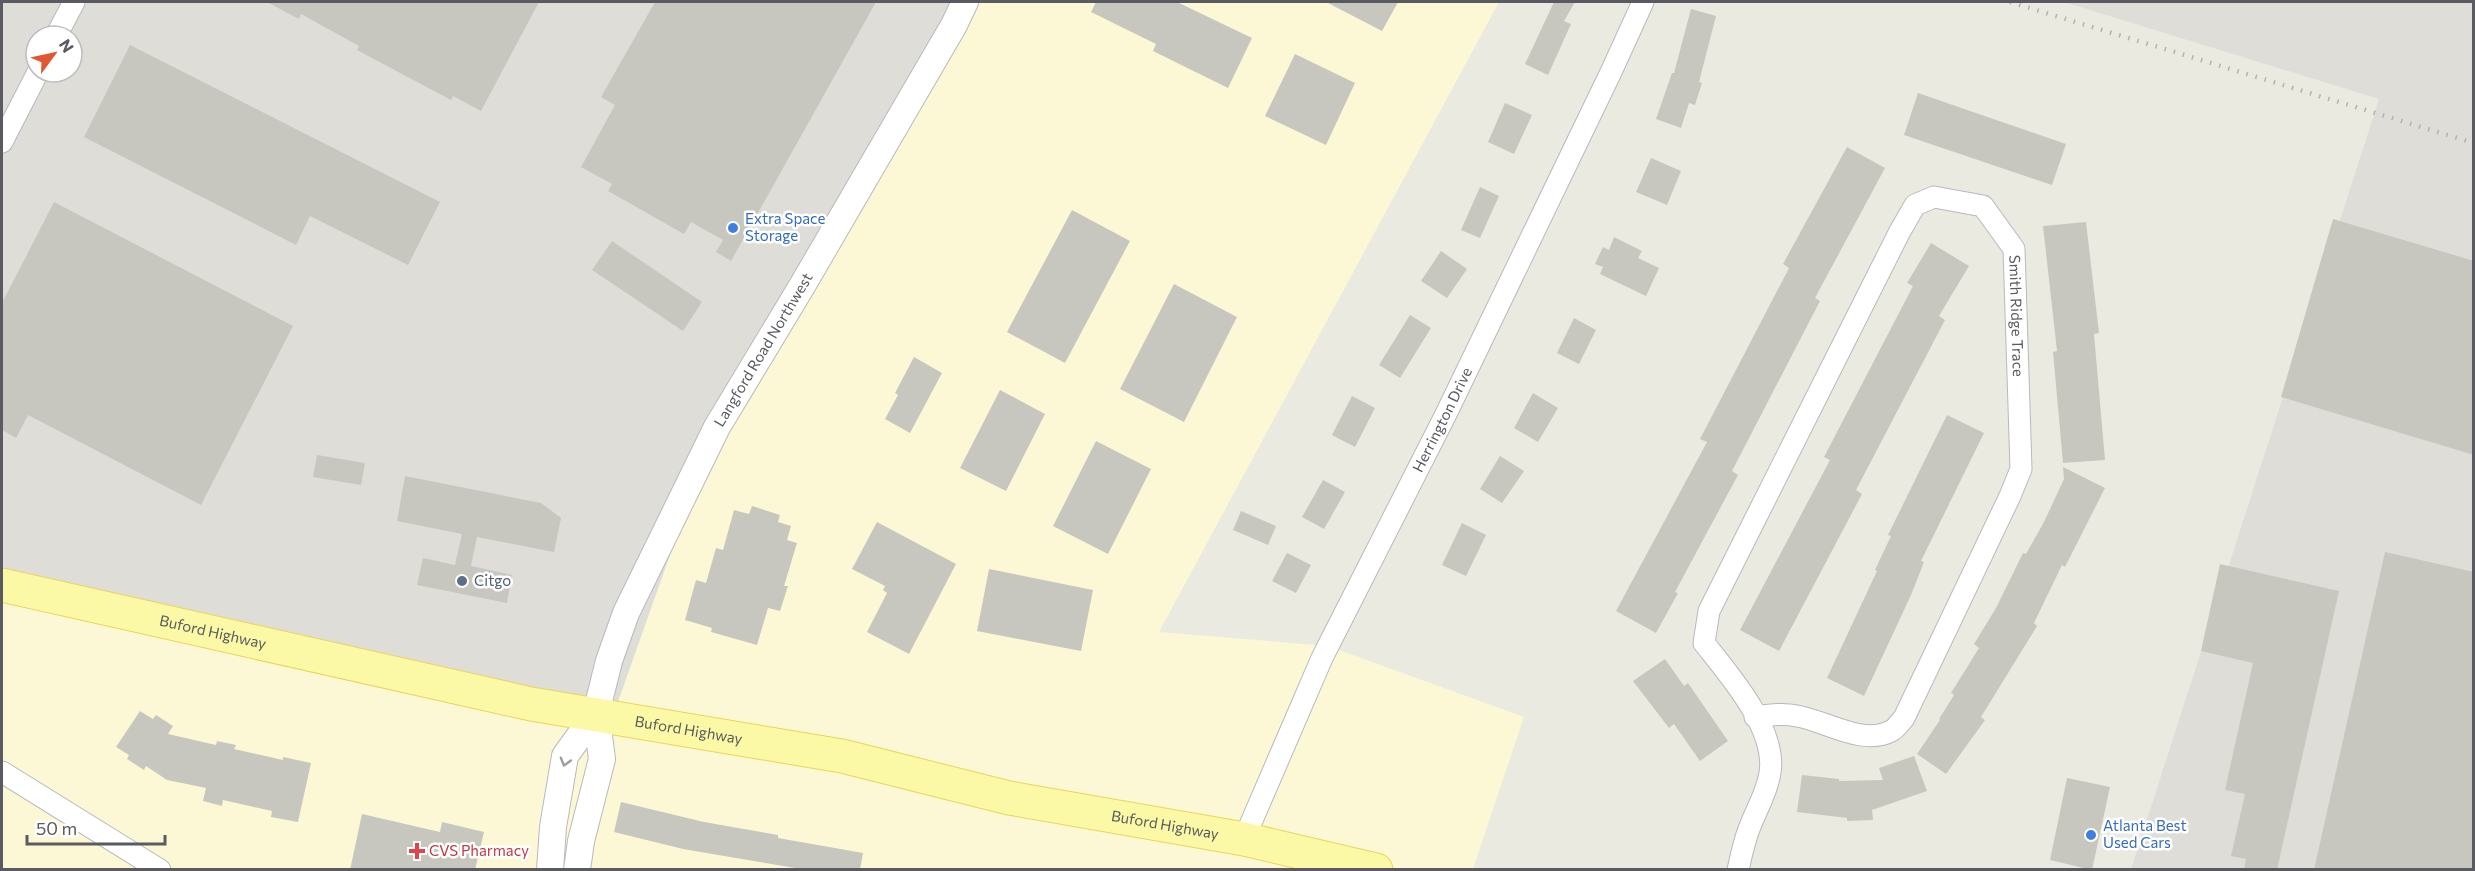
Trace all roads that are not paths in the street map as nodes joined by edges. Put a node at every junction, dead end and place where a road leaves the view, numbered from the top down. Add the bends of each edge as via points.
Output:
1 (74, 2) edge
2 (965, 2) edge
3 (1643, 2) edge
4 (62, 24) edge
5 (32, 84) edge
6 (2, 142) edge
7 (2, 585) edge
8 (596, 713) junction
9 (1755, 717) junction
10 (2, 772) edge
11 (1244, 839) junction
12 (160, 870) edge
13 (550, 870) edge
14 (576, 870) edge
15 (1376, 870) edge
16 (1738, 870) edge

1 - 4 street
2 - 8 street, Langford Road Northwest via 703,452 626,613
3 - 11 street, Herrington Drive via 1446,414 1322,658
5 - 6 street
7 - 8 main road, Buford Highway via 531,704
8 - 11 main road, Buford Highway via 851,758 1009,798
8 -> 13 street, Langford Road Northwest via 565,756
8 - 14 street, Langford Road Northwest via 602,759
9 - 9 street, Smith Ridge Trace via 1704,643 1709,611 1916,205 1934,197 1983,206 2014,249 2021,469 2010,496 1904,718 1893,731 1874,737 1796,715
9 - 16 street, Smith Ridge Trace via 1766,734 1772,756 1770,775
10 - 12 street
11 - 15 main road, Buford Highway

